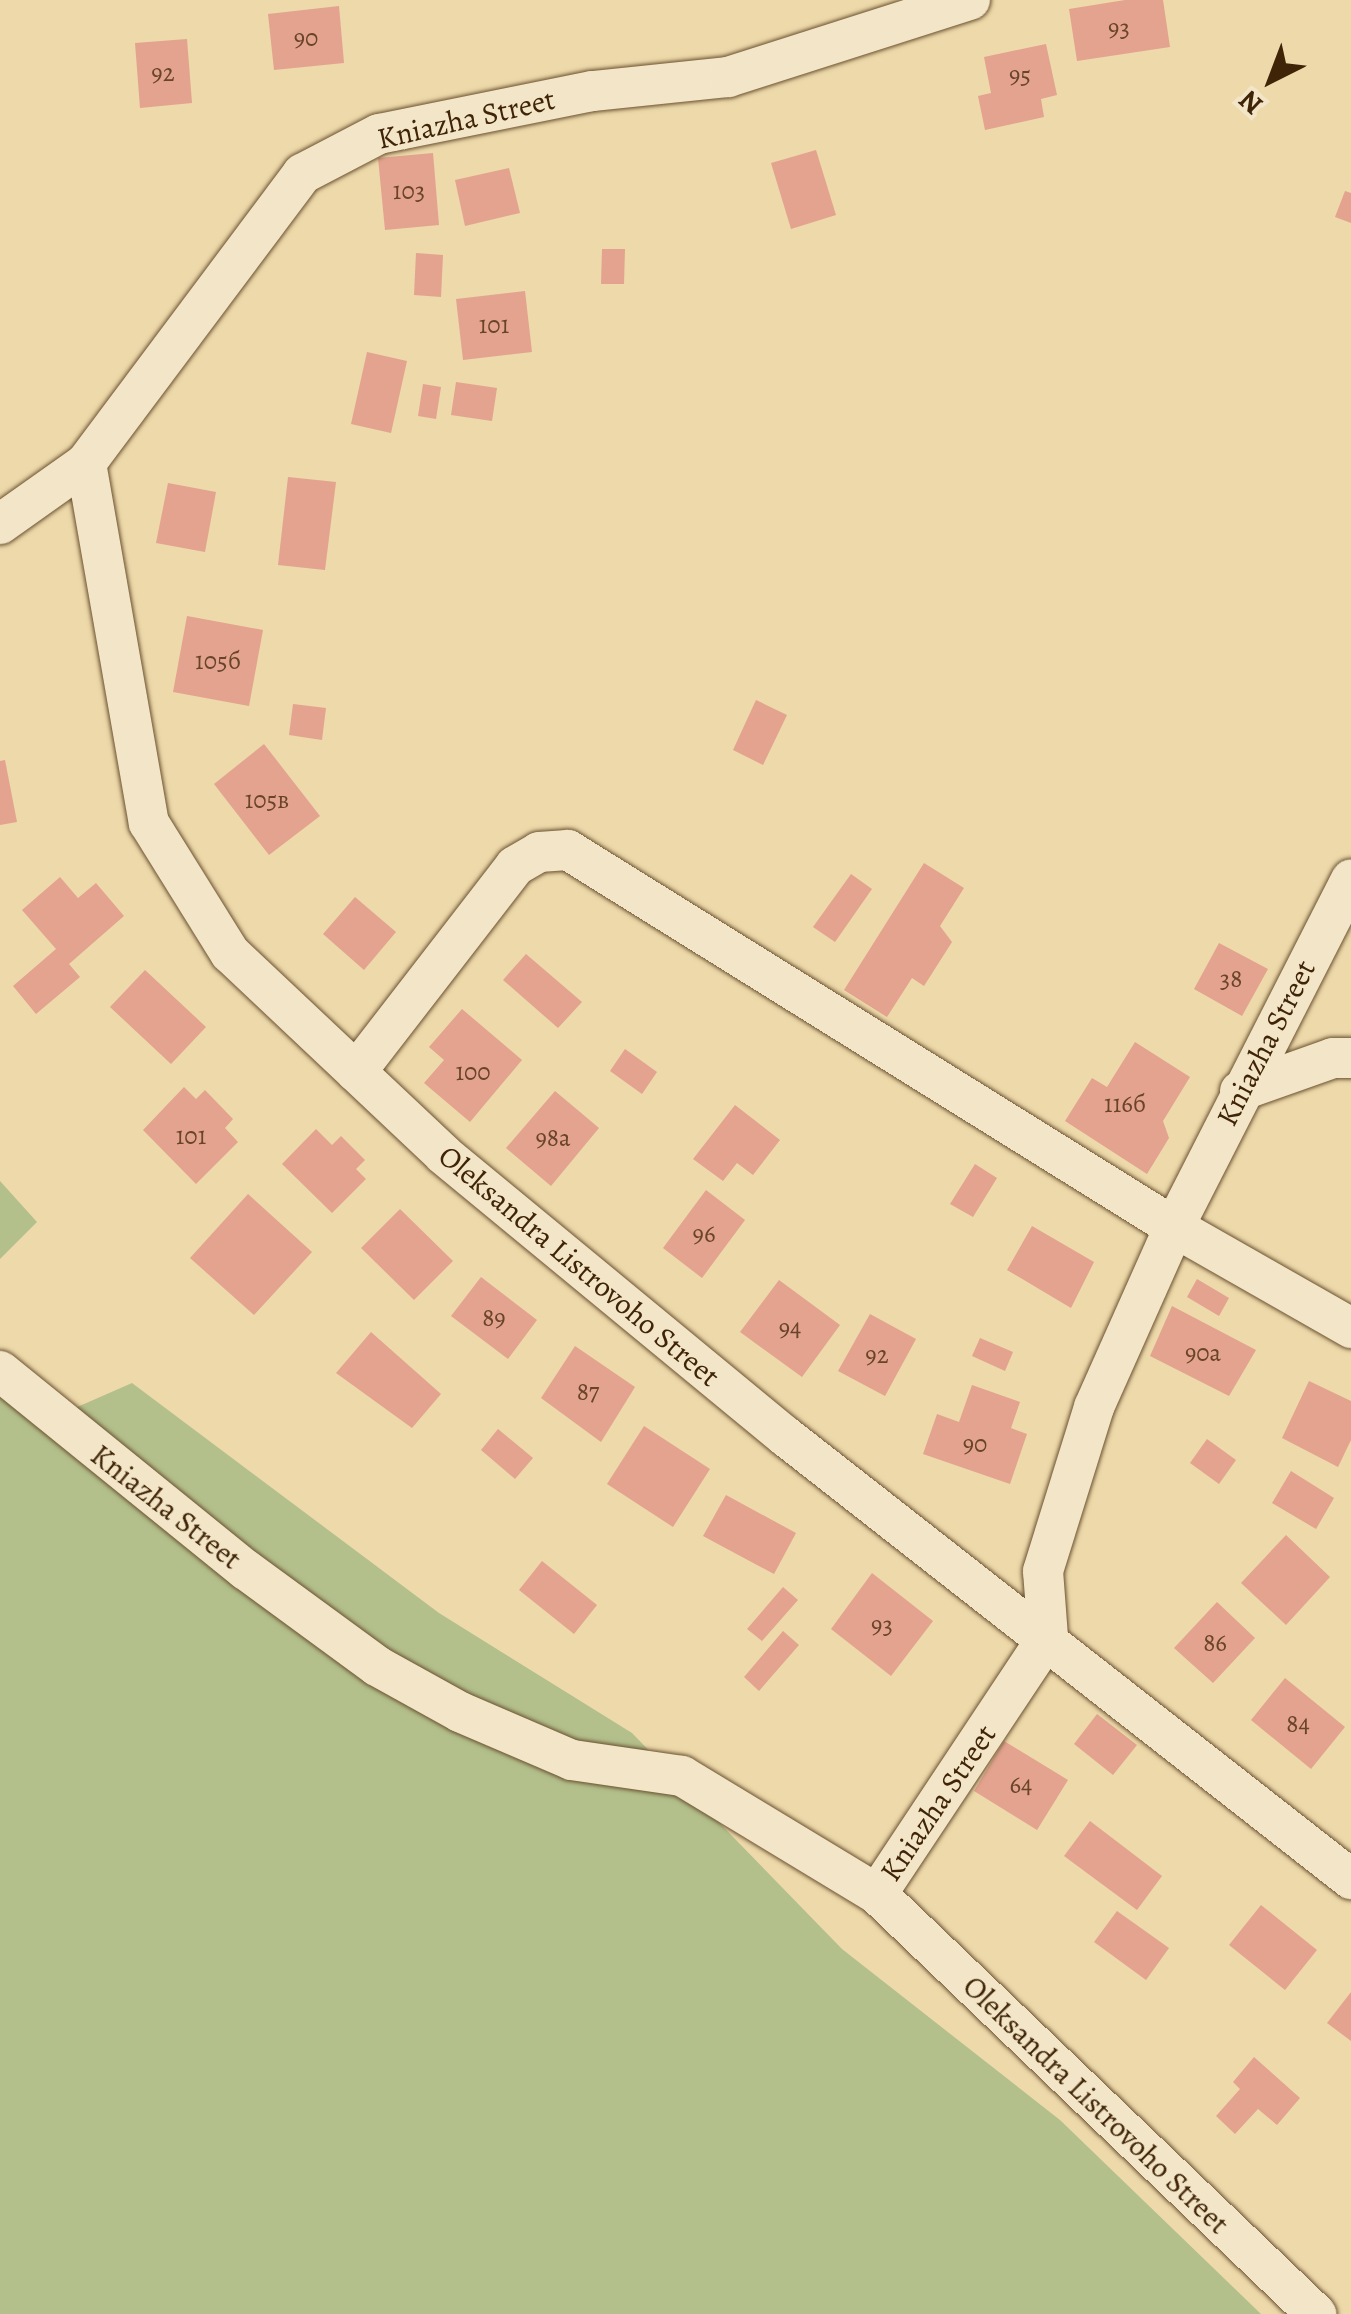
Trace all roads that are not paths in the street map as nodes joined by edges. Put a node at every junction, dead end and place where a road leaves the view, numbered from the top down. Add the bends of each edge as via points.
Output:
1 (970, 0) edge
2 (86, 463) junction
3 (0, 524) edge
4 (1351, 880) edge
5 (1351, 1058) edge
6 (356, 1072) junction
7 (1240, 1091) junction
8 (1174, 1227) junction
9 (1351, 1328) edge
10 (0, 1371) edge
11 (1048, 1637) junction
12 (1351, 1879) edge
13 (877, 1894) junction
14 (1316, 2314) edge

1 - 2 street, Kniazha Street via 728,77 593,90 379,134 302,174
2 - 3 street, Kniazha Street
2 - 6 street, Oleksandra Listrovoho Street via 150,823 230,952
4 - 7 street, Kniazha Street
5 - 7 street via 1333,1058
6 - 8 street via 515,866 539,852 568,850
6 - 11 street, Oleksandra Listrovoho Street via 444,1155 785,1436
7 - 8 street, Kniazha Street
8 - 9 street
8 - 11 street, Kniazha Street via 1094,1408 1043,1571
10 - 13 street, Kniazha Street via 246,1570 377,1666 460,1712 572,1760 682,1776
11 - 12 street, Oleksandra Listrovoho Street
11 - 13 street, Kniazha Street
13 - 14 street, Oleksandra Listrovoho Street

